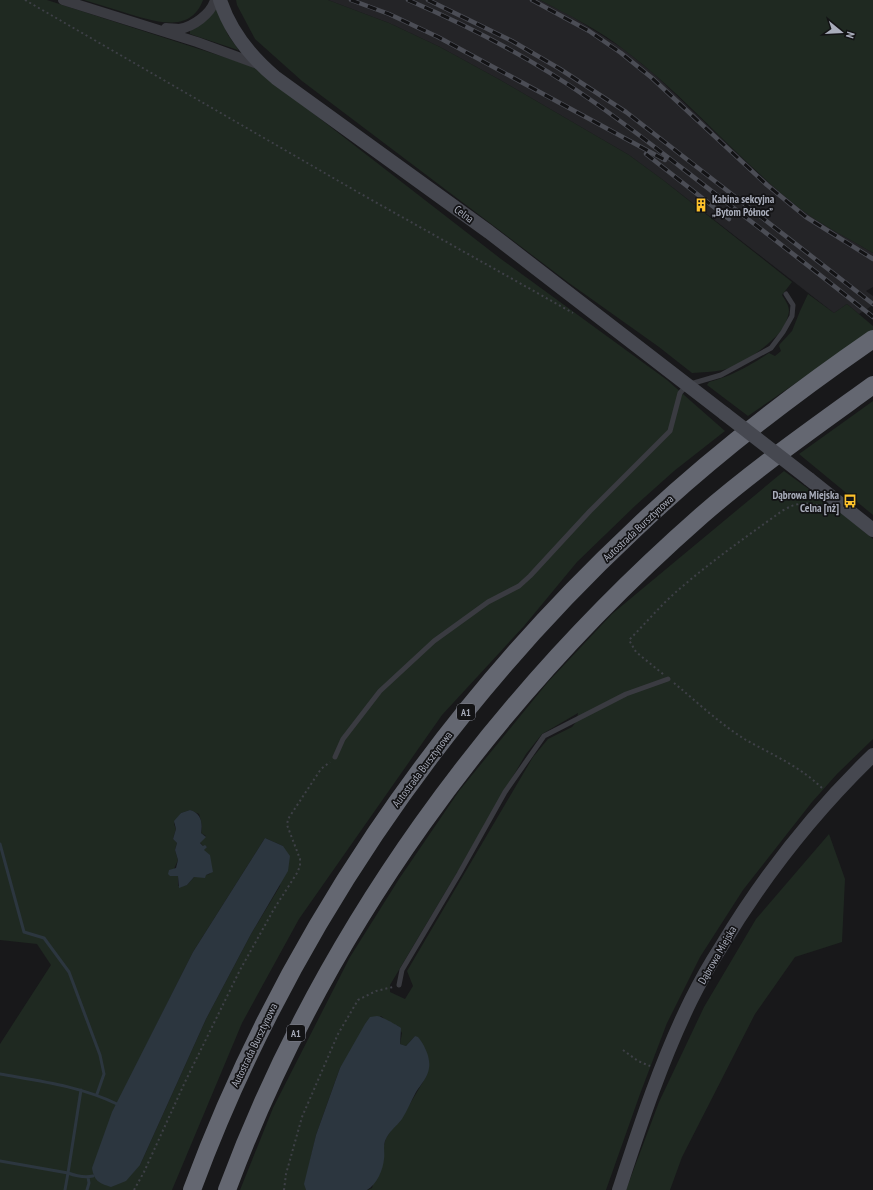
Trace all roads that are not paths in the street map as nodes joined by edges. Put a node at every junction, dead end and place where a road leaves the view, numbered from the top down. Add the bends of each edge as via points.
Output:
1 (63, 0) edge
2 (215, 0) edge
3 (220, 0) edge
4 (147, 25) junction
5 (262, 66) junction
6 (786, 294) dead end
7 (873, 339) edge
8 (687, 384) junction
9 (873, 385) edge
10 (873, 530) edge
11 (668, 679) road end
12 (873, 755) edge
13 (335, 757) road end
14 (399, 985) road end
15 (192, 1190) edge
16 (227, 1190) edge
17 (619, 1190) edge

1 - 4 street
2 - 4 street via 209,11 193,24 179,29
3 - 5 street, Celna via 239,38
4 - 5 street
5 - 8 street, Celna via 489,232
6 - 8 lane via 793,305 792,316 771,348 721,375
7 - 15 highway, Autostrada Bursztynowa / A1 via 767,415 634,529 545,619 450,732 391,809 293,968 231,1094
8 - 10 street, Celna, bridge
8 - 13 lane via 680,393 670,431 590,510 519,586 488,602 434,641 380,691 342,739
9 - 16 highway, A1 via 761,468 673,541 587,624 497,727 413,837 334,960 282,1061
11 - 14 lane via 626,694 544,736 505,792 402,970
12 - 17 street, Dąbrowa Miejska via 832,797 775,866 735,923 692,998 660,1070

